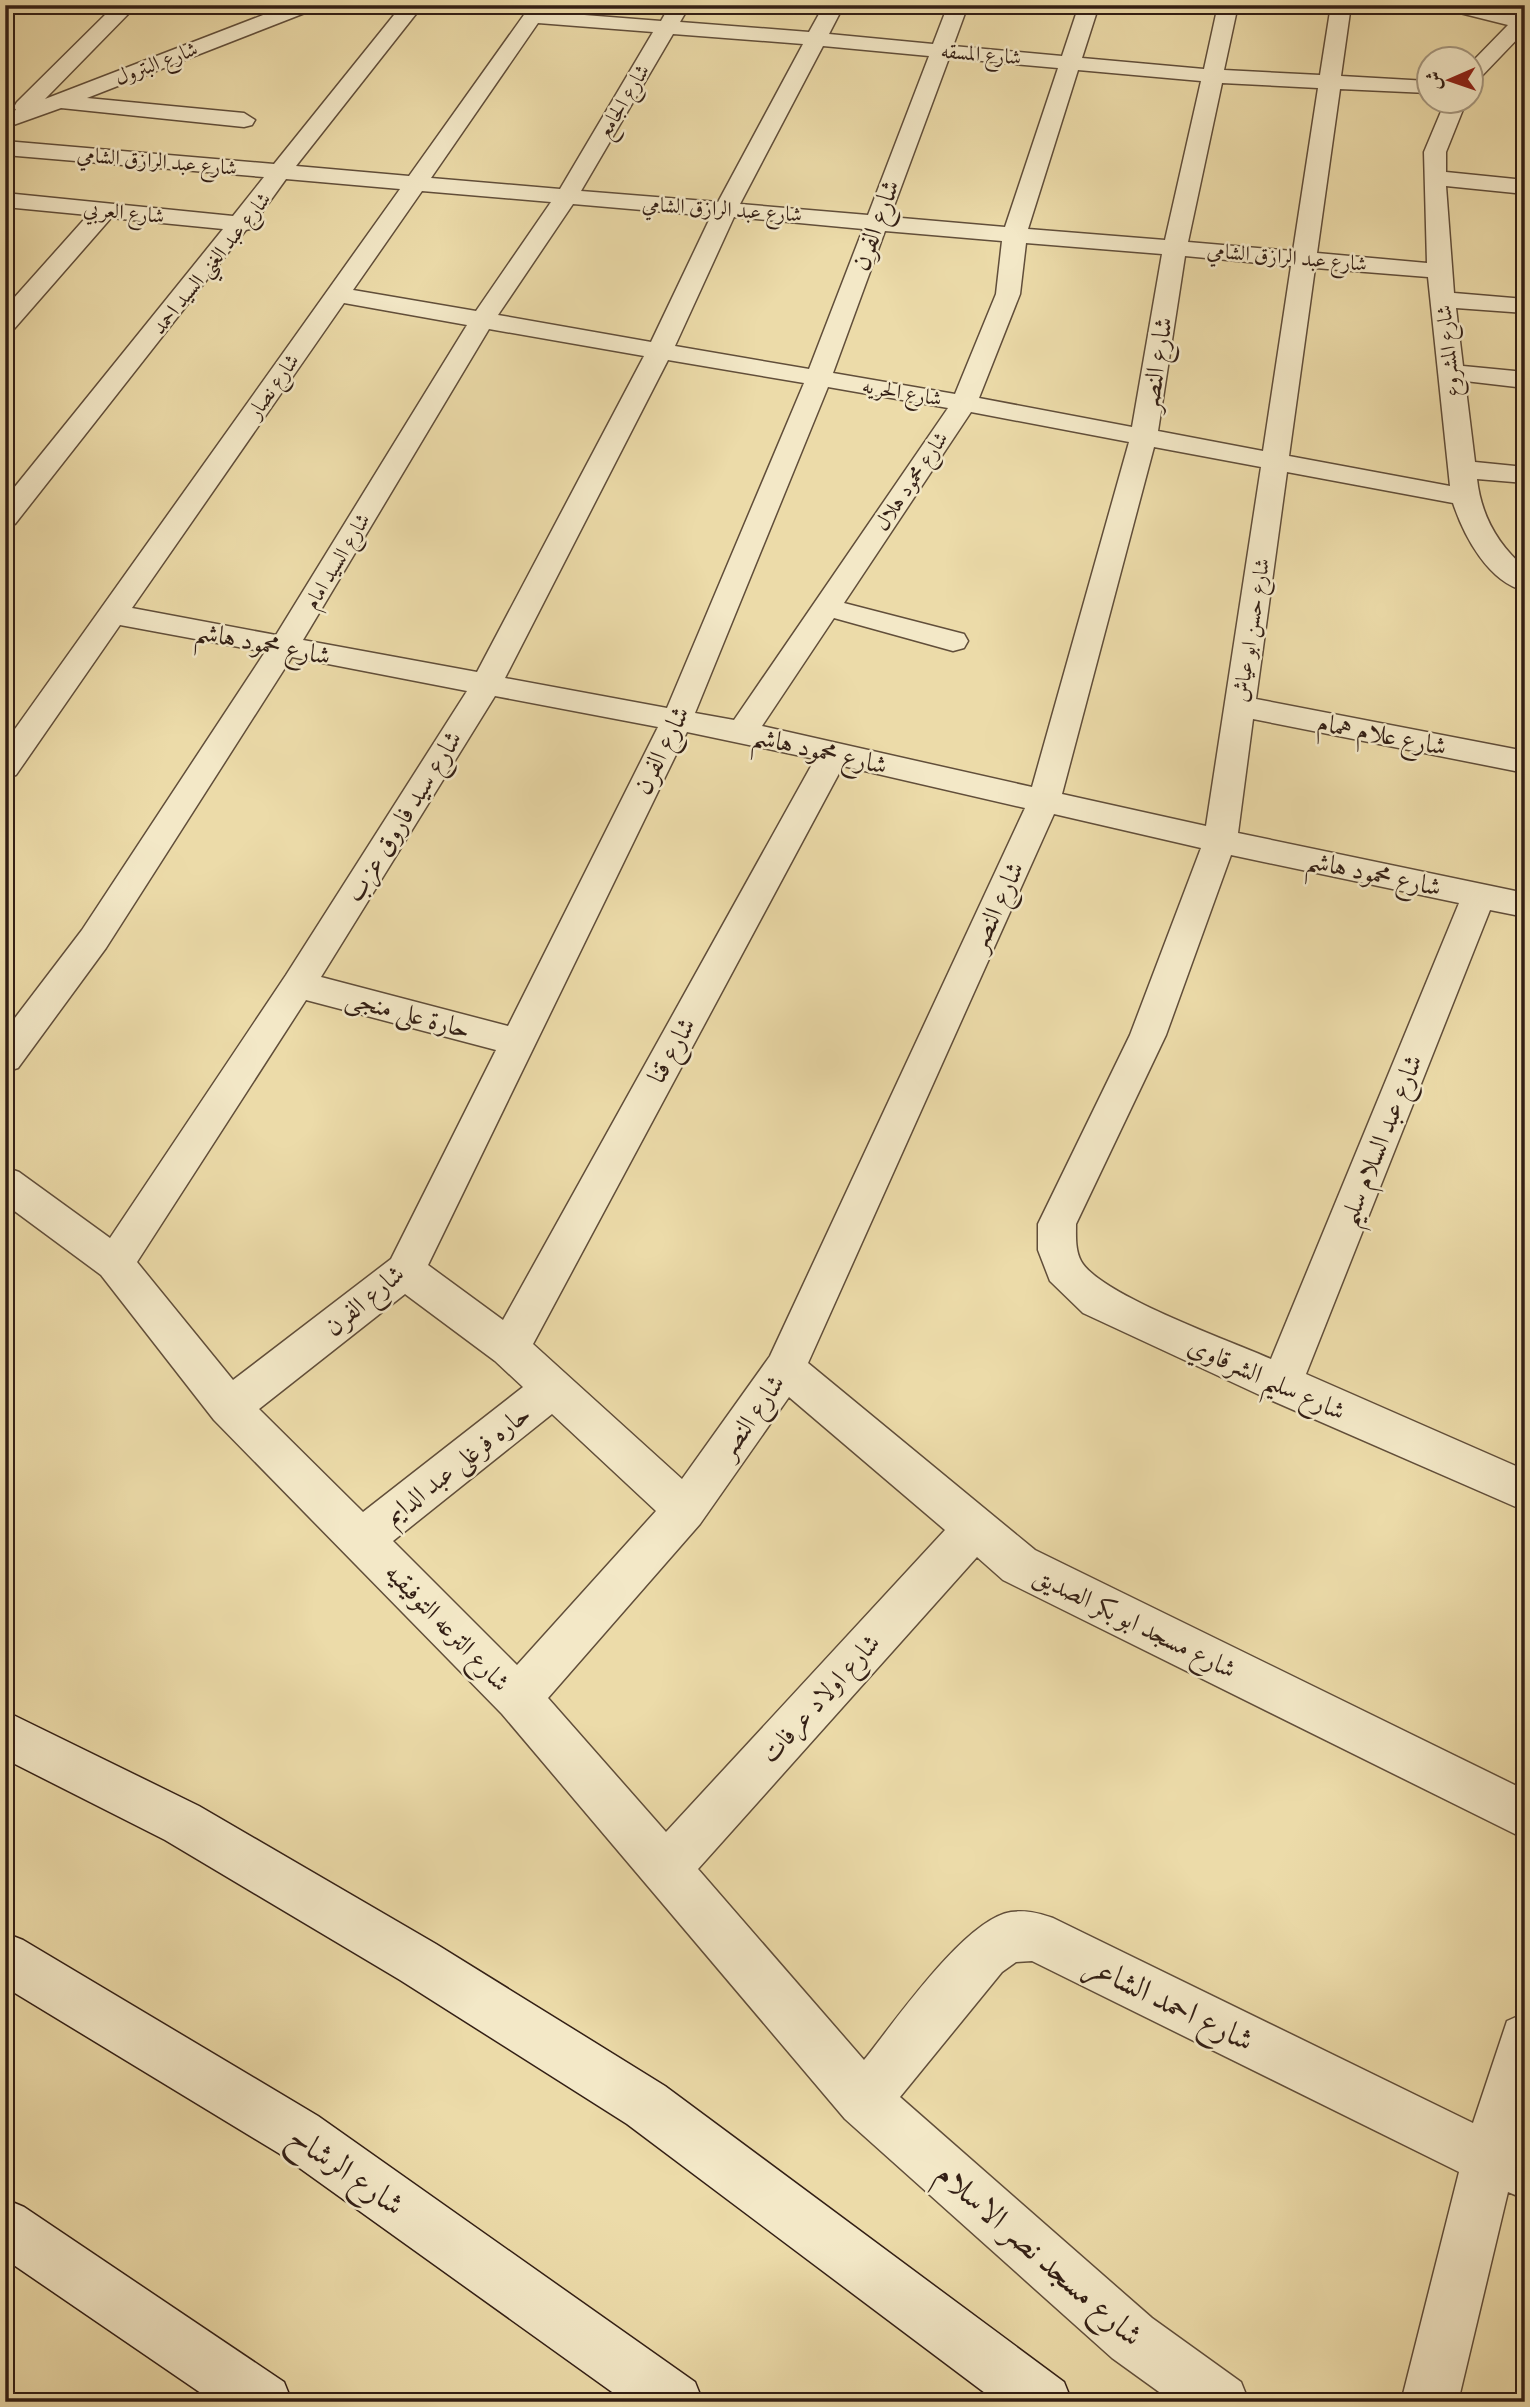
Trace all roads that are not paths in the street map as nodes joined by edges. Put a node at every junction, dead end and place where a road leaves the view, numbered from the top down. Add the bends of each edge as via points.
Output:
1 (127, 5) edge
2 (264, 5) edge
3 (308, 5) edge
4 (413, 5) edge
5 (680, 5) edge
6 (834, 5) edge
7 (958, 5) edge
8 (1089, 5) edge
9 (1228, 5) edge
10 (1341, 5) edge
11 (1451, 5) edge
12 (537, 11) edge
13 (1523, 21) edge
14 (666, 27) junction
15 (243, 29) junction
16 (817, 38) junction
17 (939, 50) junction
18 (1071, 62) junction
19 (1484, 63) edge
20 (1213, 76) junction
21 (1331, 83) junction
22 (1414, 86) edge
23 (58, 101) junction
24 (1449, 116) edge
25 (17, 117) edge
26 (244, 120) dead end
27 (5, 142) edge
28 (5, 148) edge
29 (284, 171) junction
30 (1435, 178) junction
31 (415, 185) junction
32 (1525, 187) edge
33 (566, 197) junction
34 (5, 200) edge
35 (726, 209) junction
36 (105, 210) junction
37 (876, 221) junction
38 (242, 224) junction
39 (1015, 232) junction
40 (1175, 247) junction
41 (1307, 259) junction
42 (1439, 271) junction
43 (337, 295) junction
44 (1442, 299) junction
45 (1525, 306) edge
46 (482, 320) junction
47 (5, 324) edge
48 (660, 350) junction
49 (1450, 372) junction
50 (819, 377) junction
51 (1525, 380) edge
52 (964, 403) junction
53 (1144, 436) junction
54 (1277, 461) junction
55 (1461, 469) junction
56 (1525, 475) edge
57 (16, 491) edge
58 (1465, 497) junction
59 (5, 518) edge
60 (1525, 583) edge
61 (826, 607) junction
62 (112, 614) junction
63 (953, 641) dead end
64 (284, 647) junction
65 (485, 685) junction
66 (1240, 706) junction
67 (677, 720) junction
68 (742, 732) junction
69 (834, 753) junction
70 (1525, 762) edge
71 (5, 767) edge
72 (1044, 801) junction
73 (1220, 841) junction
74 (1479, 895) junction
75 (1525, 905) edge
76 (298, 984) junction
77 (517, 1042) junction
78 (5, 1058) edge
79 (5, 1183) edge
80 (1057, 1224) joint
81 (115, 1263) junction
82 (405, 1271) junction
83 (509, 1348) junction
84 (785, 1369) junction
85 (1281, 1385) junction
86 (552, 1389) junction
87 (229, 1407) junction
88 (1525, 1491) edge
89 (685, 1510) junction
90 (975, 1528) junction
91 (362, 1539) junction
92 (518, 1698) junction
93 (5, 1734) edge
94 (1525, 1815) edge
95 (665, 1869) junction
96 (5, 1958) edge
97 (1525, 2039) edge
98 (864, 2099) junction
99 (1507, 2166) edge
100 (5, 2225) edge
101 (264, 2402) edge
102 (675, 2402) edge
103 (1044, 2402) edge
104 (1222, 2402) edge
105 (1429, 2402) edge

1 - 25 street
2 - 15 street
3 - 15 street, شارع البترول
4 - 29 street, شارع عبد الغني السيد احمد
5 - 14 street, شارع الجامع
6 - 16 street, شارع سيد فاروق عزب
7 - 17 street, شارع الفرن
8 - 18 street, شارع محمود هلال
9 - 20 street, شارع النصر
10 - 21 street, شارع حسن ابو عياش
11 - 13 street
12 - 14 street, شارع المسقه
12 - 31 street, شارع نصار
13 - 19 street
14 - 16 street, شارع المسقه
14 - 33 street, شارع الجامع
15 - 23 street, شارع البترول
16 - 17 street, شارع المسقه
16 - 35 street, شارع سيد فاروق عزب
17 - 18 street, شارع المسقه
17 - 37 street, شارع الفرن
18 - 20 street, شارع المسقه
18 - 39 street, شارع محمود هلال
20 - 21 street, شارع المسقه
20 - 40 street, شارع النصر
21 - 22 street, شارع المسقه
21 - 41 street, شارع حسن ابو عياش
23 - 25 street, شارع البترول
23 - 26 street
24 - 30 street, شارع المشروع via 1435,152
25 - 27 street
28 - 29 street, شارع عبد الرازق الشامي
29 - 31 street, شارع عبد الرازق الشامي
29 - 38 street, شارع عبد الغني السيد احمد
30 - 32 street
30 - 42 street, شارع المشروع
31 - 33 street, شارع عبد الرازق الشامي
31 - 43 street, شارع نصار
33 - 35 street, شارع عبد الرازق الشامي
33 - 46 street, شارع السيد امام
34 - 36 street, شارع العربي
35 - 37 street, شارع عبد الرازق الشامي
35 - 48 street, شارع سيد فاروق عزب
36 - 38 street, شارع العربي
36 - 47 street
37 - 39 street, شارع عبد الرازق الشامي
37 - 50 street, شارع الفرن
38 - 57 street, شارع عبد الغني السيد احمد
39 - 40 street, شارع عبد الرازق الشامي
39 - 52 street, شارع محمود هلال via 1008,293
40 - 41 street, شارع عبد الرازق الشامي
40 - 53 street, شارع النصر
41 - 42 street, شارع عبد الرازق الشامي
41 - 54 street, شارع حسن ابو عياش
42 - 44 street, شارع المشروع
43 - 46 street, شارع الحريه
43 - 62 street, شارع نصار
44 - 45 street
44 - 49 street, شارع المشروع
46 - 48 street, شارع الحريه
46 - 64 street, شارع السيد امام
48 - 50 street, شارع الحريه
48 - 65 street, شارع سيد فاروق عزب
49 - 51 street
49 - 55 street, شارع المشروع
50 - 52 street, شارع الحريه
50 - 67 street, شارع الفرن
52 - 53 street, شارع الحريه
52 - 61 street, شارع محمود هلال
53 - 54 street, شارع الحريه
53 - 72 street, شارع النصر
54 - 58 street, شارع الحريه
54 - 66 street, شارع حسن ابو عياش
55 - 56 street
55 - 58 street, شارع المشروع
57 - 59 street, شارع عبد الغني السيد احمد
58 - 60 street, شارع المشروع via 1476,531 1500,564
61 - 63 street
61 - 68 street, شارع محمود هلال
62 - 64 street, شارع محمود هاشم
62 - 71 street, شارع نصار
64 - 65 street, شارع محمود هاشم
64 - 78 street, شارع السيد امام via 94,939
65 - 67 street, شارع محمود هاشم
65 - 76 street, شارع سيد فاروق عزب
66 - 70 street, شارع علام همام
66 - 73 street, شارع حسن ابو عياش
67 - 68 street, شارع محمود هاشم
67 - 77 street, شارع الفرن
68 - 69 street, شارع محمود هاشم
69 - 72 street, شارع محمود هاشم
69 - 83 street, شارع قنا
72 - 73 street, شارع محمود هاشم
72 - 84 street, شارع النصر
73 - 74 street, شارع محمود هاشم
73 - 80 street, شارع حسن ابو عياش via 1148,1035
74 - 75 street, شارع محمود هاشم
74 - 85 street, شارع عبد السلام سليم
76 - 77 street, حارة على منجى
76 - 81 street, شارع سيد فاروق عزب
77 - 82 street, شارع الفرن
79 - 81 street, شارع الترعه التوفيقيه
80 - 85 street, شارع سليم الشرقاوي via 1055,1249 1060,1266 1097,1301
81 - 87 street, شارع الترعه التوفيقيه
82 - 83 street
82 - 87 street, شارع الفرن
83 - 86 street
84 - 89 street, شارع النصر
84 - 90 street, شارع مسجد ابو بكر الصديق
85 - 88 street, شارع سليم الشرقاوي
86 - 89 street
86 - 91 street, حاره فرغلى عبد الدايم
87 - 91 street, شارع الترعه التوفيقيه
89 - 92 street, شارع النصر
90 - 94 street, شارع مسجد ابو بكر الصديق via 1019,1565
90 - 95 street, شارع اولاد عرفات
91 - 92 street, شارع الترعه التوفيقيه
92 - 95 street, شارع الترعه التوفيقيه
93 - 103 street via 182,1823 418,1962 646,2105
95 - 98 street, شارع الترعه التوفيقيه
96 - 102 street, شارع الرشاح via 299,2135
97 - 99 street
98 - 99 street, شارع احمد الشاعر via 984,1954 1009,1937 1035,1936
98 - 104 street, شارع مسجد نصر الاسلام via 1132,2338
99 - 105 street
100 - 101 street

